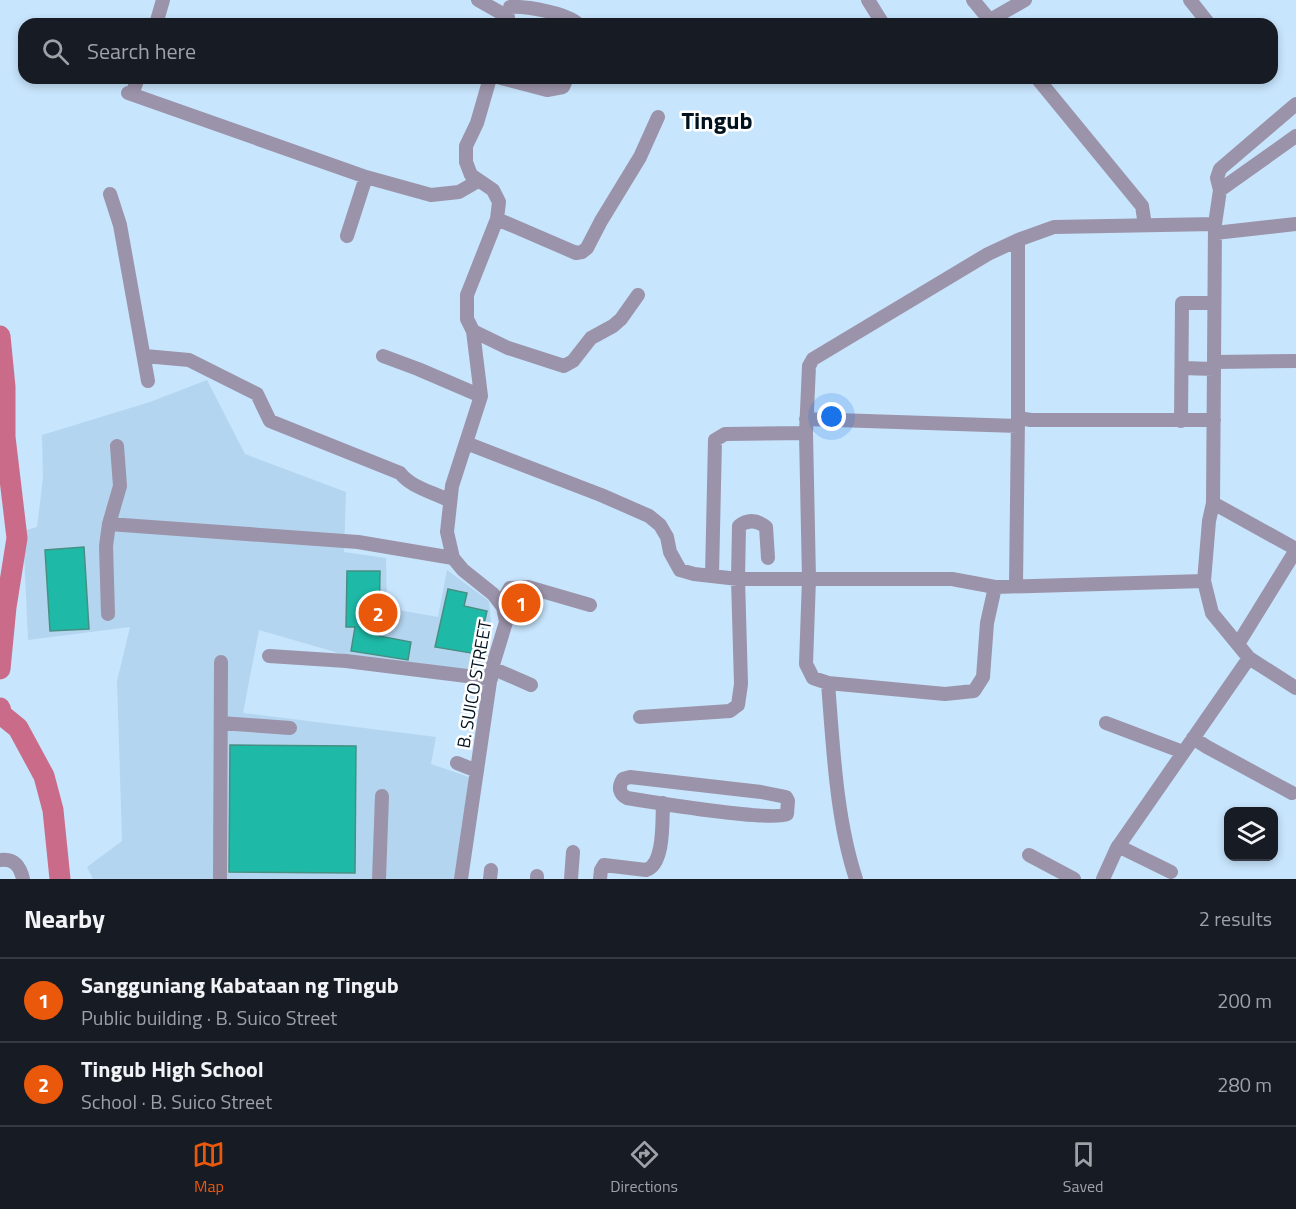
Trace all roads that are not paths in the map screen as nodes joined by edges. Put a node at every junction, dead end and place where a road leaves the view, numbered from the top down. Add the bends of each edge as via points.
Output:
1 (163, 0) edge
2 (478, 0) edge
3 (868, 0) edge
4 (973, 0) edge
5 (1025, 0) edge
6 (1190, 0) edge
7 (508, 12) edge
8 (158, 18) edge
9 (566, 18) edge
10 (879, 18) edge
11 (988, 18) edge
12 (997, 18) edge
13 (1204, 18) edge
14 (135, 84) edge
15 (488, 84) edge
16 (524, 84) edge
17 (564, 84) edge
18 (1042, 84) edge
19 (1296, 104) edge
20 (658, 117) dead end
21 (1296, 136) edge
22 (366, 177) junction
23 (478, 181) junction
24 (1220, 190) junction
25 (110, 194) dead end
26 (497, 219) junction
27 (1296, 224) edge
28 (1145, 225) junction
29 (1215, 228) junction
30 (347, 236) dead end
31 (1018, 240) junction
32 (638, 295) dead end
33 (1214, 303) junction
34 (473, 332) junction
35 (145, 356) junction
36 (383, 356) dead end
37 (1296, 361) edge
38 (1214, 365) junction
39 (1182, 368) junction
40 (148, 381) dead end
41 (481, 396) junction
42 (1214, 420) junction
43 (1181, 421) junction
44 (1018, 422) junction
45 (806, 426) junction
46 (466, 443) junction
47 (117, 446) dead end
48 (450, 501) junction
49 (1213, 503) junction
50 (110, 524) junction
51 (1296, 550) edge
52 (453, 558) junction
53 (768, 558) dead end
54 (712, 576) junction
55 (738, 579) junction
56 (809, 579) junction
57 (1204, 581) junction
58 (1016, 586) junction
59 (995, 587) junction
60 (501, 604) junction
61 (590, 605) dead end
62 (108, 614) dead end
63 (1238, 644) junction
64 (269, 656) dead end
65 (1248, 658) junction
66 (221, 662) dead end
67 (491, 674) junction
68 (828, 683) junction
69 (531, 685) dead end
70 (1296, 688) edge
71 (640, 717) dead end
72 (221, 723) junction
73 (1106, 723) dead end
74 (290, 728) dead end
75 (1193, 738) junction
76 (1183, 752) junction
77 (458, 764) dead end
78 (477, 771) junction
79 (1292, 793) dead end
80 (382, 796) dead end
81 (663, 803) junction
82 (1118, 846) junction
83 (573, 852) dead end
84 (1029, 855) dead end
85 (0, 860) edge
86 (1171, 872) dead end
87 (23, 879) edge
88 (220, 879) edge
89 (379, 879) edge
90 (461, 879) edge
91 (572, 879) edge
92 (600, 879) edge
93 (856, 879) edge
94 (1074, 879) edge
95 (1103, 879) edge

1 - 8 street
2 - 7 street
3 - 10 street
4 - 11 street
5 - 12 street
6 - 13 street
7 - 9 street via 522,7
14 - 22 street via 130,94
15 - 23 street via 466,146 465,162
16 - 17 street via 547,90
18 - 28 street via 1142,206
19 - 24 street via 1220,169
20 - 26 street via 640,157 582,252 576,253
21 - 24 street
22 - 23 street via 431,195 459,192
22 - 30 street
23 - 26 street via 493,190 498,202
24 - 29 street
25 - 35 street via 117,212
26 - 34 street via 467,295 467,319
27 - 29 street
28 - 29 street
28 - 31 street via 1054,227
29 - 33 street
31 - 44 street
31 - 45 street via 813,359 809,366
32 - 34 street via 621,319 591,338 573,361 564,366
33 - 38 street
33 - 39 street via 1182,303
34 - 41 street
35 - 40 street
35 - 48 street via 189,360 256,394 270,421 400,473 414,485
36 - 41 street
37 - 38 street
38 - 39 street
38 - 42 street
39 - 43 street
41 - 46 street
42 - 43 street
42 - 49 street
43 - 44 street
44 - 45 street
44 - 58 street
45 - 54 street via 716,437
45 - 56 street
46 - 48 street
46 - 54 street via 649,516 667,537 680,570
47 - 50 street via 120,486
48 - 52 street via 447,532
49 - 51 street
49 - 57 street
50 - 52 street via 357,542
50 - 62 street via 106,546
51 - 63 street
52 - 60 street, B. SUICO STREET
53 - 55 street via 766,527 760,522 744,522 739,526
54 - 55 street
55 - 56 street
55 - 71 street via 738,705 730,711
56 - 59 street via 952,579
56 - 68 street via 806,664 813,678
57 - 58 street
57 - 63 street via 1212,613
58 - 59 street
59 - 68 street via 987,623 983,677 974,691 945,694
60 - 61 street via 510,588 528,587
60 - 67 street, B. SUICO STREET via 506,622
63 - 65 street
64 - 67 street
65 - 70 street
65 - 75 street
66 - 72 street
67 - 69 street
67 - 78 street, B. SUICO STREET
68 - 93 street via 843,824
72 - 74 street
72 - 88 street
73 - 76 street
75 - 76 street
75 - 79 street
76 - 82 street
77 - 78 street
78 - 90 street, B. SUICO STREET
80 - 89 street
81 - 81 street via 770,817 787,814 788,801 786,797 761,792 630,777 620,783 620,792 627,798
81 - 92 street via 660,852 653,868 604,865
82 - 86 street
82 - 95 street
83 - 91 street
84 - 94 street
85 - 87 street via 14,861

